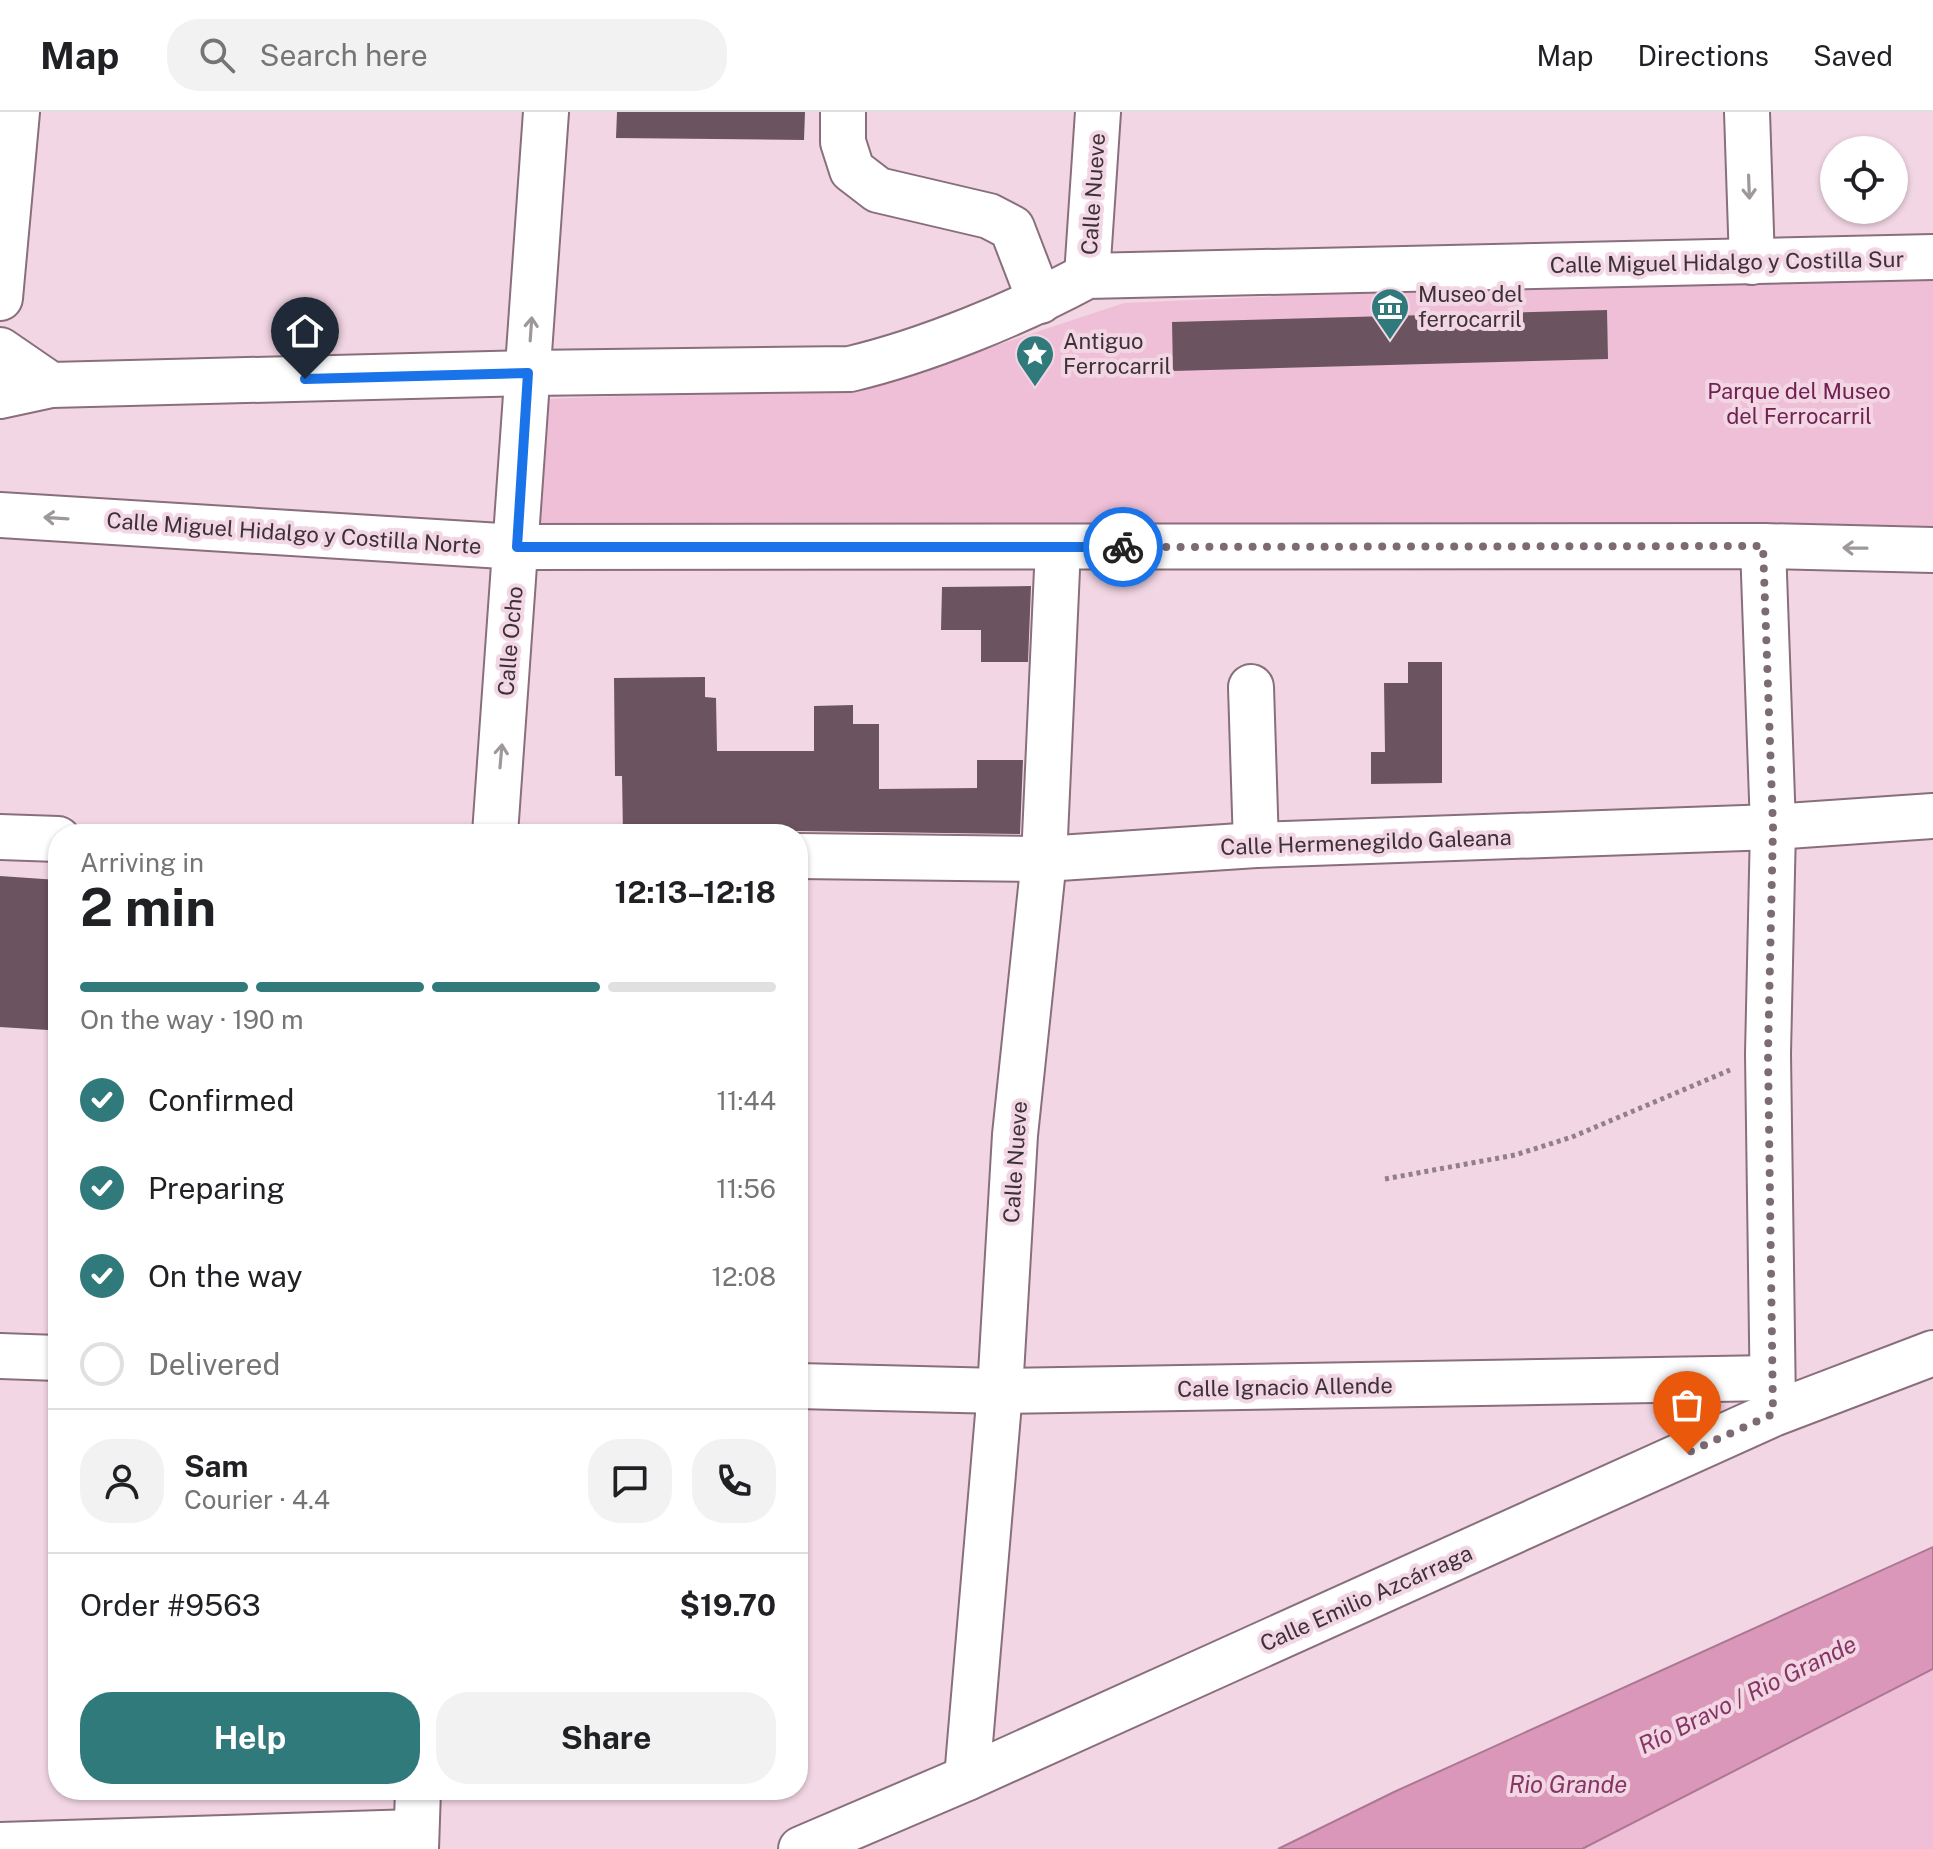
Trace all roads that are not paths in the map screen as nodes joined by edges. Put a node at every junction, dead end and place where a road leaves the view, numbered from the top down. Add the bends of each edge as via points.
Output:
1 (17, 112) edge
2 (546, 112) edge
3 (843, 112) edge
4 (1098, 112) edge
5 (1747, 112) edge
6 (1933, 257) edge
7 (1752, 262) junction
8 (1087, 276) junction
9 (0, 298) edge
10 (1040, 301) junction
11 (0, 350) edge
12 (528, 373) junction
13 (51, 385) junction
14 (0, 396) edge
15 (0, 515) edge
16 (1763, 546) junction
17 (517, 547) junction
18 (1058, 547) junction
19 (1933, 550) edge
20 (1251, 687) dead end
21 (1933, 816) edge
22 (496, 824) edge
23 (1773, 827) junction
24 (0, 837) edge
25 (48, 839) edge
26 (1256, 845) junction
27 (808, 856) edge
28 (1044, 859) junction
29 (1933, 1353) edge
30 (0, 1356) edge
31 (48, 1358) edge
32 (808, 1386) edge
33 (1000, 1391) junction
34 (1772, 1396) junction
35 (967, 1778) junction
36 (416, 1824) edge
37 (0, 1845) edge
38 (801, 1849) edge

1 - 9 street
12 -> 2 street, Calle Ocho
3 - 10 street via 843,142 852,170 878,190 989,216 1012,228
4 - 8 street, Calle Nueve
5 -> 7 street
6 - 7 street, Calle Miguel Hidalgo y Costilla Sur
7 - 8 street, Calle Miguel Hidalgo y Costilla Sur
8 - 10 street, Calle Miguel Hidalgo y Costilla Sur
10 - 12 street, Calle Miguel Hidalgo y Costilla Sur via 850,369
11 - 13 street
12 - 13 street, Calle Miguel Hidalgo y Costilla Sur
12 - 17 street, Calle Ocho
13 - 14 street, Calle Miguel Hidalgo y Costilla Sur
17 -> 15 street, Calle Miguel Hidalgo y Costilla Norte
16 - 18 street, Calle Miguel Hidalgo y Costilla Norte
19 -> 16 street, Calle Miguel Hidalgo y Costilla Norte
16 - 23 street
17 - 18 street, Calle Miguel Hidalgo y Costilla Norte
22 -> 17 street, Calle Ocho
18 - 28 street, Calle Nueve
20 - 26 street
21 - 23 street, Calle Hermenegildo Galeana
23 - 26 street, Calle Hermenegildo Galeana
23 - 34 street via 1768,1054
24 - 25 street
26 - 28 street, Calle Hermenegildo Galeana
27 - 28 street, Calle Hermenegildo Galeana
28 - 33 street, Calle Nueve via 1015,1135
29 - 34 street, Calle Emilio Azcárraga
30 - 31 street
32 - 33 street, Calle Ignacio Allende
33 - 34 street, Calle Ignacio Allende
33 - 35 street, Calle Nueve
34 - 35 street, Calle Emilio Azcárraga
35 - 38 street, Calle Emilio Azcárraga
36 - 37 street

